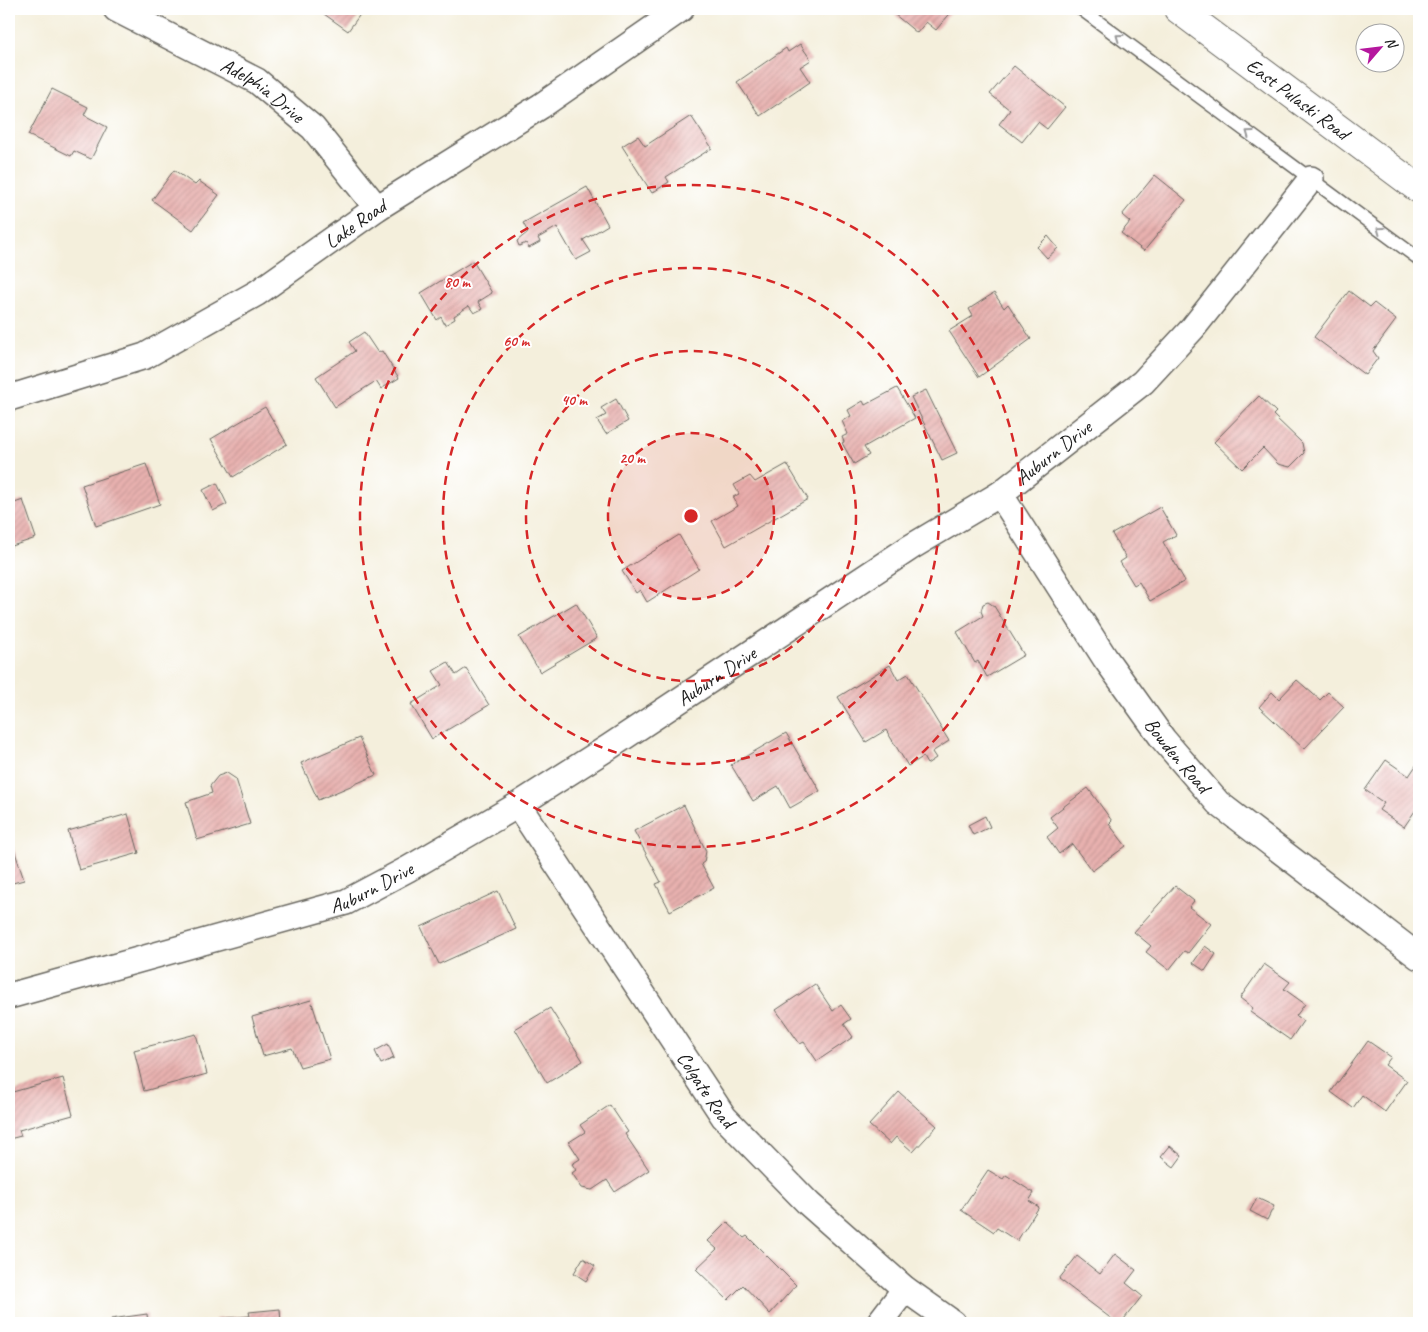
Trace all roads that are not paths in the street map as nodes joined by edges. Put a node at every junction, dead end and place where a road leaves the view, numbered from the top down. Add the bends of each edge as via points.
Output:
1 (116, 9) edge
2 (681, 9) edge
3 (1081, 9) edge
4 (1178, 9) edge
5 (1311, 179) junction
6 (1419, 189) edge
7 (377, 208) junction
8 (1419, 259) edge
9 (9, 398) edge
10 (1000, 494) junction
11 (518, 804) junction
12 (1419, 957) edge
13 (9, 996) edge
14 (905, 1289) junction
15 (879, 1323) edge
16 (953, 1323) edge

1 - 7 street, Adelphia Drive via 257,81 313,128
2 - 7 street, Lake Road via 541,106
5 -> 3 lane
4 - 6 main road, East Pulaski Road
8 -> 5 lane
5 - 10 street, Auburn Drive via 1193,328 1143,382
7 - 9 street, Lake Road via 257,293 145,356
10 - 11 street, Auburn Drive via 911,547
10 - 12 street, Bowden Road via 1105,658 1162,739 1218,803
11 - 13 street, Auburn Drive via 346,902
11 - 14 street, Colgate Road via 724,1117 809,1204
14 - 15 street
14 - 16 street, Colgate Road

